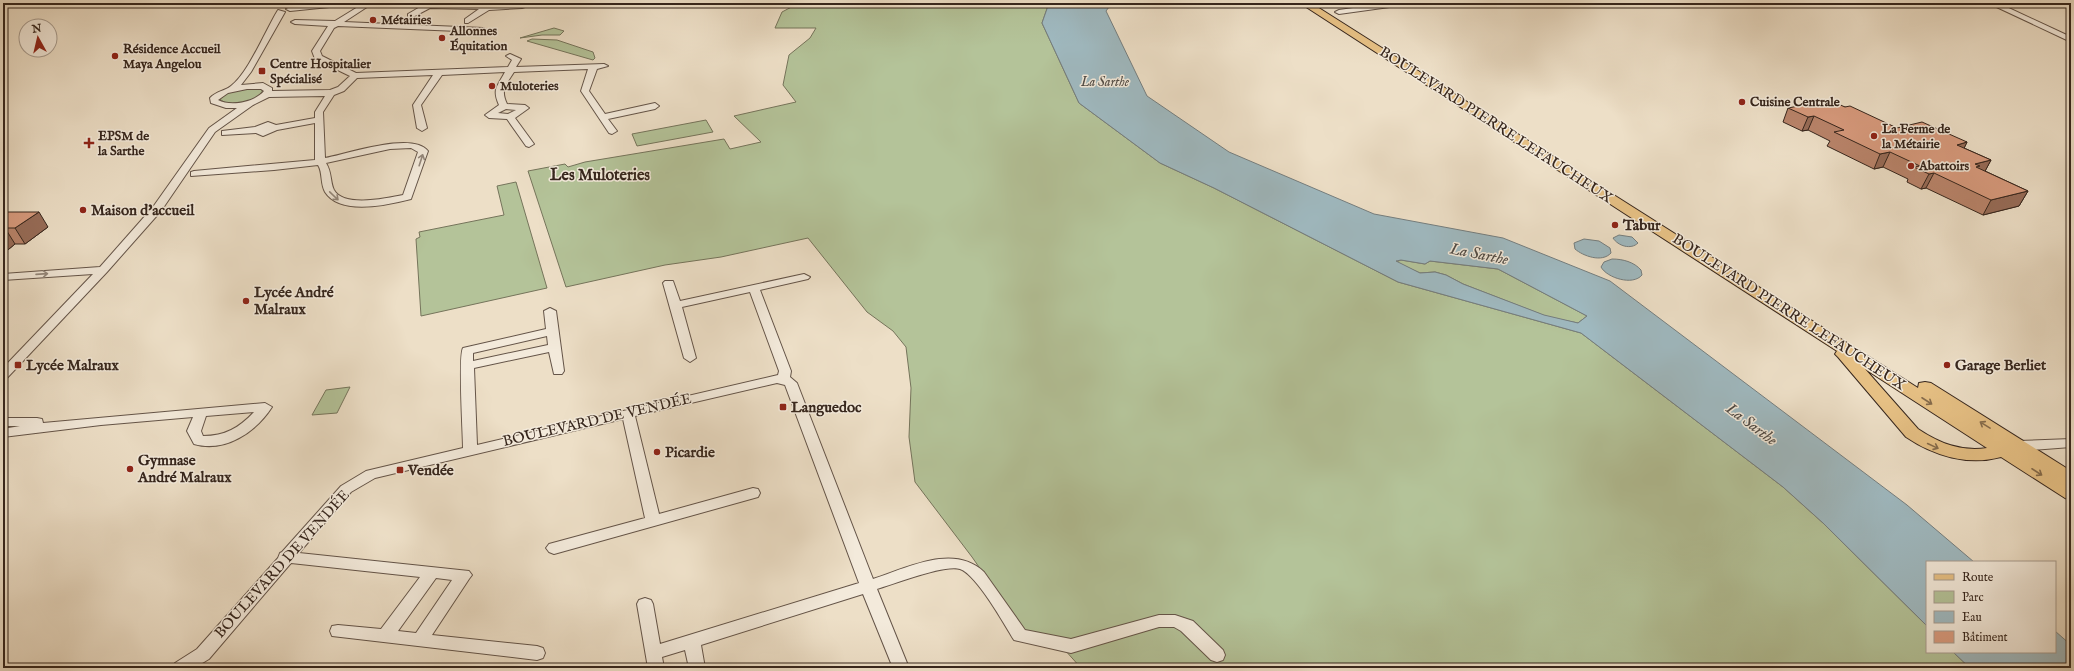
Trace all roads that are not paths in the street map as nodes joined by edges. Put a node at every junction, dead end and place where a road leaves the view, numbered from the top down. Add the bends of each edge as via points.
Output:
1 (349, 3) edge
2 (361, 3) edge
3 (369, 3) edge
4 (533, 3) edge
5 (1305, 3) edge
6 (1314, 3) edge
7 (1404, 3) edge
8 (1992, 3) edge
9 (429, 4) edge
10 (490, 5) edge
11 (285, 8) edge
12 (1339, 12) dead end
13 (402, 16) dead end
14 (412, 16) junction
15 (422, 17) dead end
16 (468, 21) dead end
17 (295, 22) dead end
18 (337, 23) junction
19 (483, 30) dead end
20 (2071, 40) edge
21 (510, 56) dead end
22 (604, 66) dead end
23 (593, 67) junction
24 (511, 70) junction
25 (247, 72) junction
26 (439, 73) junction
27 (355, 76) junction
28 (254, 85) junction
29 (234, 88) junction
30 (331, 93) junction
31 (268, 94) junction
32 (250, 103) junction
33 (225, 106) junction
34 (504, 106) junction
35 (655, 106) dead end
36 (510, 117) junction
37 (603, 117) junction
38 (319, 120) junction
39 (422, 128) dead end
40 (212, 130) junction
41 (612, 131) dead end
42 (224, 133) dead end
43 (529, 144) dead end
44 (320, 162) junction
45 (194, 174) dead end
46 (103, 270) junction
47 (3, 277) edge
48 (804, 277) dead end
49 (669, 283) dead end
50 (754, 289) junction
51 (676, 305) junction
52 (550, 311) dead end
53 (1814, 328) junction
54 (552, 332) junction
55 (554, 347) junction
56 (690, 358) dead end
57 (467, 366) junction
58 (558, 371) dead end
59 (3, 375) edge
60 (784, 379) junction
61 (201, 412) junction
62 (628, 413) junction
63 (3, 422) edge
64 (71, 423) junction
65 (3, 433) edge
66 (2071, 443) edge
67 (2011, 448) junction
68 (470, 451) junction
69 (2071, 479) edge
70 (752, 493) dead end
71 (2071, 494) edge
72 (653, 521) junction
73 (554, 548) dead end
74 (285, 557) junction
75 (432, 572) junction
76 (869, 586) junction
77 (645, 604) dead end
78 (338, 631) dead end
79 (385, 636) junction
80 (420, 640) junction
81 (692, 642) junction
82 (537, 653) dead end
83 (203, 654) junction
84 (1217, 654) dead end
85 (655, 661) edge
86 (181, 668) edge
87 (190, 668) edge
88 (697, 668) edge
89 (902, 668) edge

1 - 11 street
2 - 3 street
3 - 9 street
3 - 18 street
4 - 10 street via 514,8
5 - 53 main road, BOULEVARD PIERRE LEFAUCHEUX
67 -> 6 main road, BOULEVARD PIERRE LEFAUCHEUX
7 - 12 street
8 - 20 street
9 - 10 street
9 - 14 street
10 - 16 street
11 - 25 street
13 - 14 street
14 - 15 street
17 - 18 street
18 - 19 street
18 - 27 street via 317,48 317,54
21 - 24 street via 517,59
22 - 23 street
23 - 24 street
23 - 37 street via 585,91
24 - 26 street
24 - 34 street via 499,90
25 - 28 street
25 - 29 street
26 - 27 street
26 - 39 street via 417,105
27 - 30 street via 341,89
28 - 29 street
28 - 31 street via 268,88
29 - 33 street via 214,98 216,104
30 - 31 street
30 - 38 street via 319,112
31 - 32 street
32 - 33 street
32 - 40 street
33 - 40 street
34 - 36 street via 525,108
34 - 36 street via 489,115
35 - 37 street
36 - 43 street
37 - 41 street
38 - 42 street
38 - 44 street
40 - 46 street via 157,209
44 -> 44 street via 325,166 329,191 336,199 346,204 363,203 407,197 423,158 423,151 416,146 398,146
44 - 45 street
47 -> 46 street
46 - 59 street
48 - 50 street
49 - 51 street
50 - 51 street
50 - 60 street via 785,371
51 - 56 street
52 - 54 street
53 -> 67 main road, BOULEVARD PIERRE LEFAUCHEUX
53 -> 67 main road via 1846,357 1909,430 1921,440 1942,450 1964,455
54 - 55 street
54 - 57 street via 467,350
55 - 57 street
55 - 58 street
57 - 68 street
60 - 62 street, BOULEVARD DE VENDÉE via 744,385
60 - 76 street via 791,383
61 - 61 street via 228,410 265,407 250,425 237,434 215,441 199,441 196,436 194,431
61 - 64 street
62 - 68 street, BOULEVARD DE VENDÉE
62 - 72 street
63 - 64 street
64 - 65 street
66 - 67 street
67 - 69 main road, BOULEVARD PIERRE LEFAUCHEUX
67 -> 71 main road, BOULEVARD PIERRE LEFAUCHEUX
68 - 74 street, BOULEVARD DE VENDÉE via 371,474 361,479 346,489
70 - 72 street
72 - 73 street
74 - 75 street
74 - 83 street, BOULEVARD DE VENDÉE
75 - 79 street
75 - 80 street via 464,575
76 - 81 street
76 - 84 street via 940,564 966,565 993,593 1020,635 1071,646 1159,621 1175,621 1187,626
76 - 89 street
77 - 85 street
78 - 79 street
79 - 80 street
80 - 82 street
81 - 85 street
81 - 88 street
83 - 86 street, BOULEVARD DE VENDÉE
83 - 87 street

